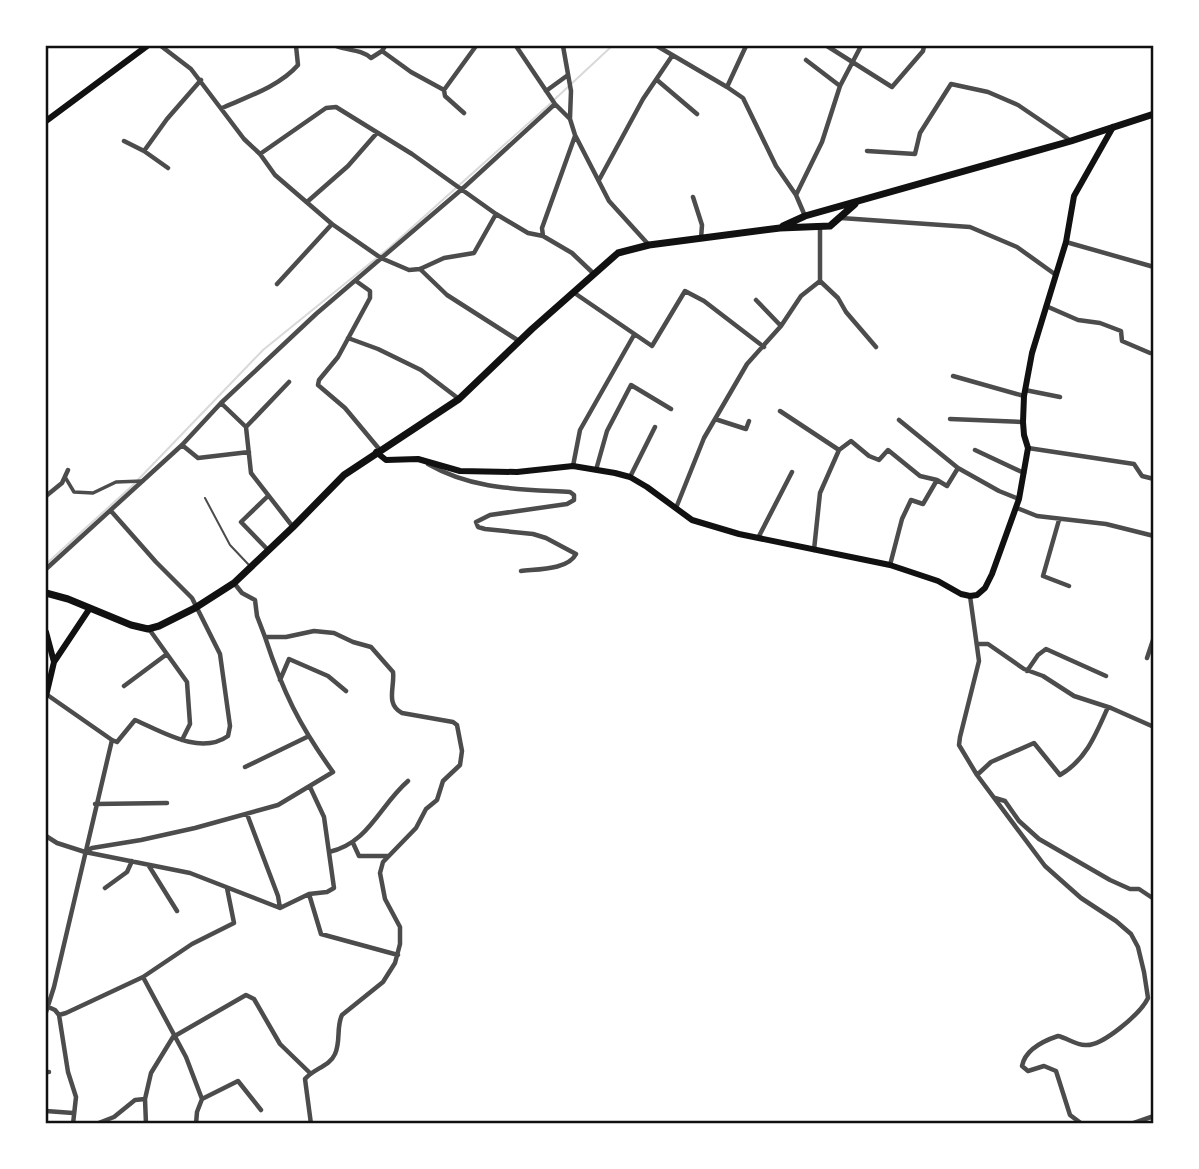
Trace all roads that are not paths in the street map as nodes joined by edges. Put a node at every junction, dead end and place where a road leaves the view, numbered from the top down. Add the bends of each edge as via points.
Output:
1 (147, 46) edge
2 (161, 46) edge
3 (296, 46) edge
4 (336, 46) edge
5 (476, 46) edge
6 (516, 46) edge
7 (563, 46) edge
8 (657, 46) edge
9 (746, 46) edge
10 (827, 46) edge
11 (861, 46) edge
12 (924, 46) edge
13 (384, 48) edge
14 (672, 56) junction
15 (806, 60) dead end
16 (852, 62) junction
17 (568, 75) junction
18 (657, 79) junction
19 (201, 80) junction
20 (840, 86) junction
21 (727, 88) junction
22 (444, 90) junction
23 (546, 91) junction
24 (555, 104) junction
25 (222, 108) junction
26 (464, 113) dead end
27 (697, 114) dead end
28 (1153, 114) edge
29 (570, 119) junction
30 (46, 120) edge
31 (1113, 127) junction
32 (376, 134) junction
33 (575, 135) junction
34 (124, 141) dead end
35 (1072, 141) junction
36 (144, 151) junction
37 (867, 151) dead end
38 (260, 154) junction
39 (168, 167) dead end
40 (599, 180) junction
41 (461, 190) junction
42 (796, 195) junction
43 (693, 197) dead end
44 (307, 203) junction
45 (855, 204) junction
46 (496, 214) junction
47 (805, 216) junction
48 (841, 218) junction
49 (332, 225) junction
50 (820, 227) junction
51 (780, 228) junction
52 (543, 236) junction
53 (701, 239) junction
54 (1066, 242) junction
55 (649, 245) junction
56 (381, 258) junction
57 (1153, 267) edge
58 (420, 270) junction
59 (593, 273) junction
60 (1057, 276) junction
61 (356, 281) junction
62 (820, 281) junction
63 (277, 284) dead end
64 (573, 292) junction
65 (756, 300) dead end
66 (1046, 306) junction
67 (781, 326) junction
68 (634, 335) junction
69 (348, 338) junction
70 (519, 341) junction
71 (764, 347) junction
72 (876, 347) dead end
73 (1150, 353) dead end
74 (953, 376) dead end
75 (289, 382) dead end
76 (1025, 393) junction
77 (1060, 397) dead end
78 (459, 400) junction
79 (221, 404) junction
80 (671, 409) dead end
81 (780, 411) dead end
82 (715, 419) junction
83 (950, 419) dead end
84 (899, 420) dead end
85 (750, 421) dead end
86 (1023, 422) junction
87 (246, 426) junction
88 (655, 427) dead end
89 (182, 445) junction
90 (1028, 448) junction
91 (839, 450) junction
92 (975, 450) dead end
93 (378, 451) junction
94 (249, 452) junction
95 (418, 459) junction
96 (573, 466) junction
97 (958, 468) junction
98 (596, 470) junction
99 (792, 472) dead end
100 (66, 473) joint
101 (1024, 473) junction
102 (630, 478) junction
103 (1153, 479) edge
104 (937, 480) junction
105 (143, 481) junction
106 (268, 495) junction
107 (46, 496) edge
108 (205, 498) dead end
109 (1019, 499) junction
110 (676, 508) junction
111 (1017, 508) junction
112 (111, 511) junction
113 (1059, 520) junction
114 (293, 527) junction
115 (1153, 536) edge
116 (758, 538) junction
117 (268, 550) junction
118 (814, 550) junction
119 (890, 565) junction
120 (250, 567) junction
121 (46, 569) edge
122 (521, 571) dead end
123 (234, 583) junction
124 (1069, 586) dead end
125 (46, 593) edge
126 (970, 596) junction
127 (90, 608) junction
128 (195, 608) junction
129 (148, 629) junction
130 (46, 632) edge
131 (265, 637) junction
132 (1153, 637) edge
133 (977, 644) junction
134 (167, 654) junction
135 (1147, 659) dead end
136 (54, 662) junction
137 (1027, 671) junction
138 (1106, 676) dead end
139 (280, 681) junction
140 (124, 686) dead end
141 (346, 691) dead end
142 (46, 695) edge
143 (1108, 707) junction
144 (1153, 727) edge
145 (307, 737) junction
146 (112, 740) junction
147 (183, 740) junction
148 (246, 767) dead end
149 (977, 775) junction
150 (408, 781) dead end
151 (310, 787) junction
152 (994, 798) junction
153 (167, 803) dead end
154 (95, 804) junction
155 (247, 814) junction
156 (46, 836) edge
157 (353, 843) junction
158 (85, 852) junction
159 (329, 852) junction
160 (388, 856) junction
161 (132, 861) junction
162 (148, 866) junction
163 (105, 888) dead end
164 (227, 888) junction
165 (309, 894) junction
166 (1153, 899) edge
167 (280, 908) junction
168 (177, 911) dead end
169 (398, 955) junction
170 (143, 977) junction
171 (46, 1008) edge
172 (59, 1015) junction
173 (173, 1037) junction
174 (310, 1073) junction
175 (202, 1098) junction
176 (145, 1099) junction
177 (261, 1110) dead end
178 (46, 1111) edge
179 (73, 1114) junction
180 (1153, 1116) edge
181 (73, 1124) edge
182 (96, 1124) edge
183 (146, 1124) edge
184 (196, 1124) edge
185 (311, 1124) edge
186 (1082, 1124) edge
187 (1131, 1124) edge

1 - 30 main road
2 - 19 street
3 - 25 street via 299,61 292,72
4 - 13 street via 371,58
5 - 22 street
6 - 23 street
7 - 17 street
8 - 14 street
9 - 21 street
10 - 16 street
11 - 16 street
12 - 16 street via 892,87
13 - 22 street via 411,72
14 - 18 street
14 - 21 street
15 - 20 street
16 - 20 street
17 - 23 street
17 - 29 street
18 - 27 street
18 - 40 street
19 - 25 street
19 - 36 street
20 - 42 street via 822,142
21 - 42 street via 743,98 776,166
22 - 26 street
23 - 24 street
24 - 29 street
24 - 41 street
25 - 38 street
28 - 31 main road
29 - 33 street
31 - 35 main road
31 - 54 main road via 1074,196
32 - 38 street via 331,106
32 - 41 street
32 - 44 street
33 - 40 street
33 - 52 street
34 - 36 street
35 - 37 street via 1018,105 951,84 920,133 915,154
35 - 45 main road
36 - 39 street
38 - 44 street via 275,175
40 - 55 street via 610,201
41 - 46 street
41 - 56 street
42 - 47 street
43 - 53 street via 702,225
44 - 49 street
45 - 47 main road
45 - 48 main road
46 - 52 street via 528,233
46 - 58 street via 474,253 444,258
47 - 51 main road
48 - 50 main road
48 - 60 street via 970,227 1017,247
49 - 56 street
49 - 63 street
50 - 51 main road
50 - 62 street
51 - 53 main road
52 - 59 street via 572,253
53 - 55 main road
54 - 57 street
54 - 60 main road
55 - 59 main road via 618,253
56 - 58 street
56 - 61 street
58 - 70 street via 447,295
59 - 64 main road
60 - 66 main road
61 - 69 street via 371,294
61 - 79 street
62 - 67 street via 801,296
62 - 72 street
64 - 68 street
64 - 70 main road
65 - 67 street
66 - 73 street via 1121,331 1122,341
66 - 76 main road
67 - 71 street
68 - 71 street via 652,346 685,291
68 - 96 street via 580,430
69 - 78 street via 421,370
69 - 93 street via 318,385 345,408
70 - 78 main road
71 - 82 street via 747,364
74 - 76 street
75 - 87 street
76 - 77 street
76 - 86 main road
78 - 93 main road
79 - 87 street
79 - 89 street
80 - 98 street via 631,385 607,431
81 - 91 street
82 - 85 street via 746,429
82 - 110 street
83 - 86 street
84 - 97 street
86 - 90 main road
87 - 94 street
88 - 102 street
89 - 94 street via 198,458
89 - 105 street
90 - 101 main road
90 - 103 street via 1134,464 1142,476
91 - 104 street via 851,441 879,460 888,450 920,476
91 - 118 street via 820,493
92 - 101 street
93 - 95 main road via 386,460
93 - 114 main road via 344,475
94 - 106 street via 251,473
95 - 96 main road via 460,471 517,472
95 - 122 street via 461,481 574,495 567,504 490,515 476,522 485,529 546,538 576,554 567,563
96 - 98 main road
97 - 104 street via 947,486
97 - 109 street
98 - 102 main road
99 - 116 street
100 - 105 street via 70,488 81,493 93,493 116,482
100 - 107 street via 62,483
101 - 109 main road
102 - 110 main road
104 - 119 street via 923,504 913,499 908,506
105 - 112 street
106 - 114 street
106 - 117 street via 241,522
108 - 120 lane via 230,545
109 - 111 main road
110 - 116 main road via 692,520
111 - 113 street
111 - 126 main road via 985,588
112 - 121 street
112 - 128 street via 192,598
113 - 115 street via 1106,524
113 - 124 street via 1043,576
114 - 117 main road
116 - 118 main road
117 - 120 main road
118 - 119 main road
119 - 126 main road
120 - 123 main road
123 - 128 main road
123 - 131 street via 255,600
125 - 127 main road
126 - 133 street
127 - 129 main road
127 - 136 main road
128 - 129 main road
128 - 147 street via 220,654 230,726 223,740 207,744
129 - 134 street
130 - 136 main road
131 - 139 street
131 - 160 street via 324,631 371,648 393,672 392,702 397,711 457,725 460,765 441,784 439,797 426,809 419,825
132 - 135 street
133 - 137 street via 988,644
133 - 149 street via 979,660 960,744
134 - 140 street
134 - 147 street via 187,682 190,724
136 - 142 main road
137 - 138 street via 1046,649
137 - 143 street via 1074,696
139 - 141 street via 289,659 328,676
139 - 145 street
142 - 146 street
143 - 144 street
143 - 149 street via 1084,755 1060,775 1034,743 991,762
145 - 148 street
145 - 151 street via 333,772
146 - 147 street via 117,742 135,720
146 - 154 street
149 - 152 street
150 - 157 street
151 - 155 street via 278,805
151 - 159 street via 324,817
152 - 166 street via 1005,801 1039,839
152 - 186 street via 1045,866 1131,934 1138,947 1148,993 1143,1008 1093,1045 1058,1036 1028,1053 1022,1066 1028,1071 1044,1066 1056,1071 1070,1115
153 - 154 street
154 - 158 street
155 - 158 street
155 - 167 street
156 - 158 street
157 - 159 street
157 - 160 street via 359,856
158 - 161 street
158 - 171 street
159 - 165 street via 334,888
160 - 169 street via 380,873 385,899 400,927
161 - 162 street
161 - 163 street via 127,872
162 - 164 street via 190,873
162 - 168 street
164 - 167 street
164 - 170 street via 234,923 191,944
165 - 167 street
165 - 169 street via 321,934
169 - 174 street via 383,982 343,1012 334,1057
170 - 172 street
170 - 173 street
171 - 172 street
172 - 179 street via 76,1097
173 - 174 street via 250,996 280,1044
173 - 175 street
173 - 176 street via 151,1073
174 - 185 street via 304,1084
175 - 177 street via 238,1081
175 - 184 street
176 - 182 street via 135,1100
176 - 183 street
178 - 179 street
179 - 181 street
180 - 187 street

